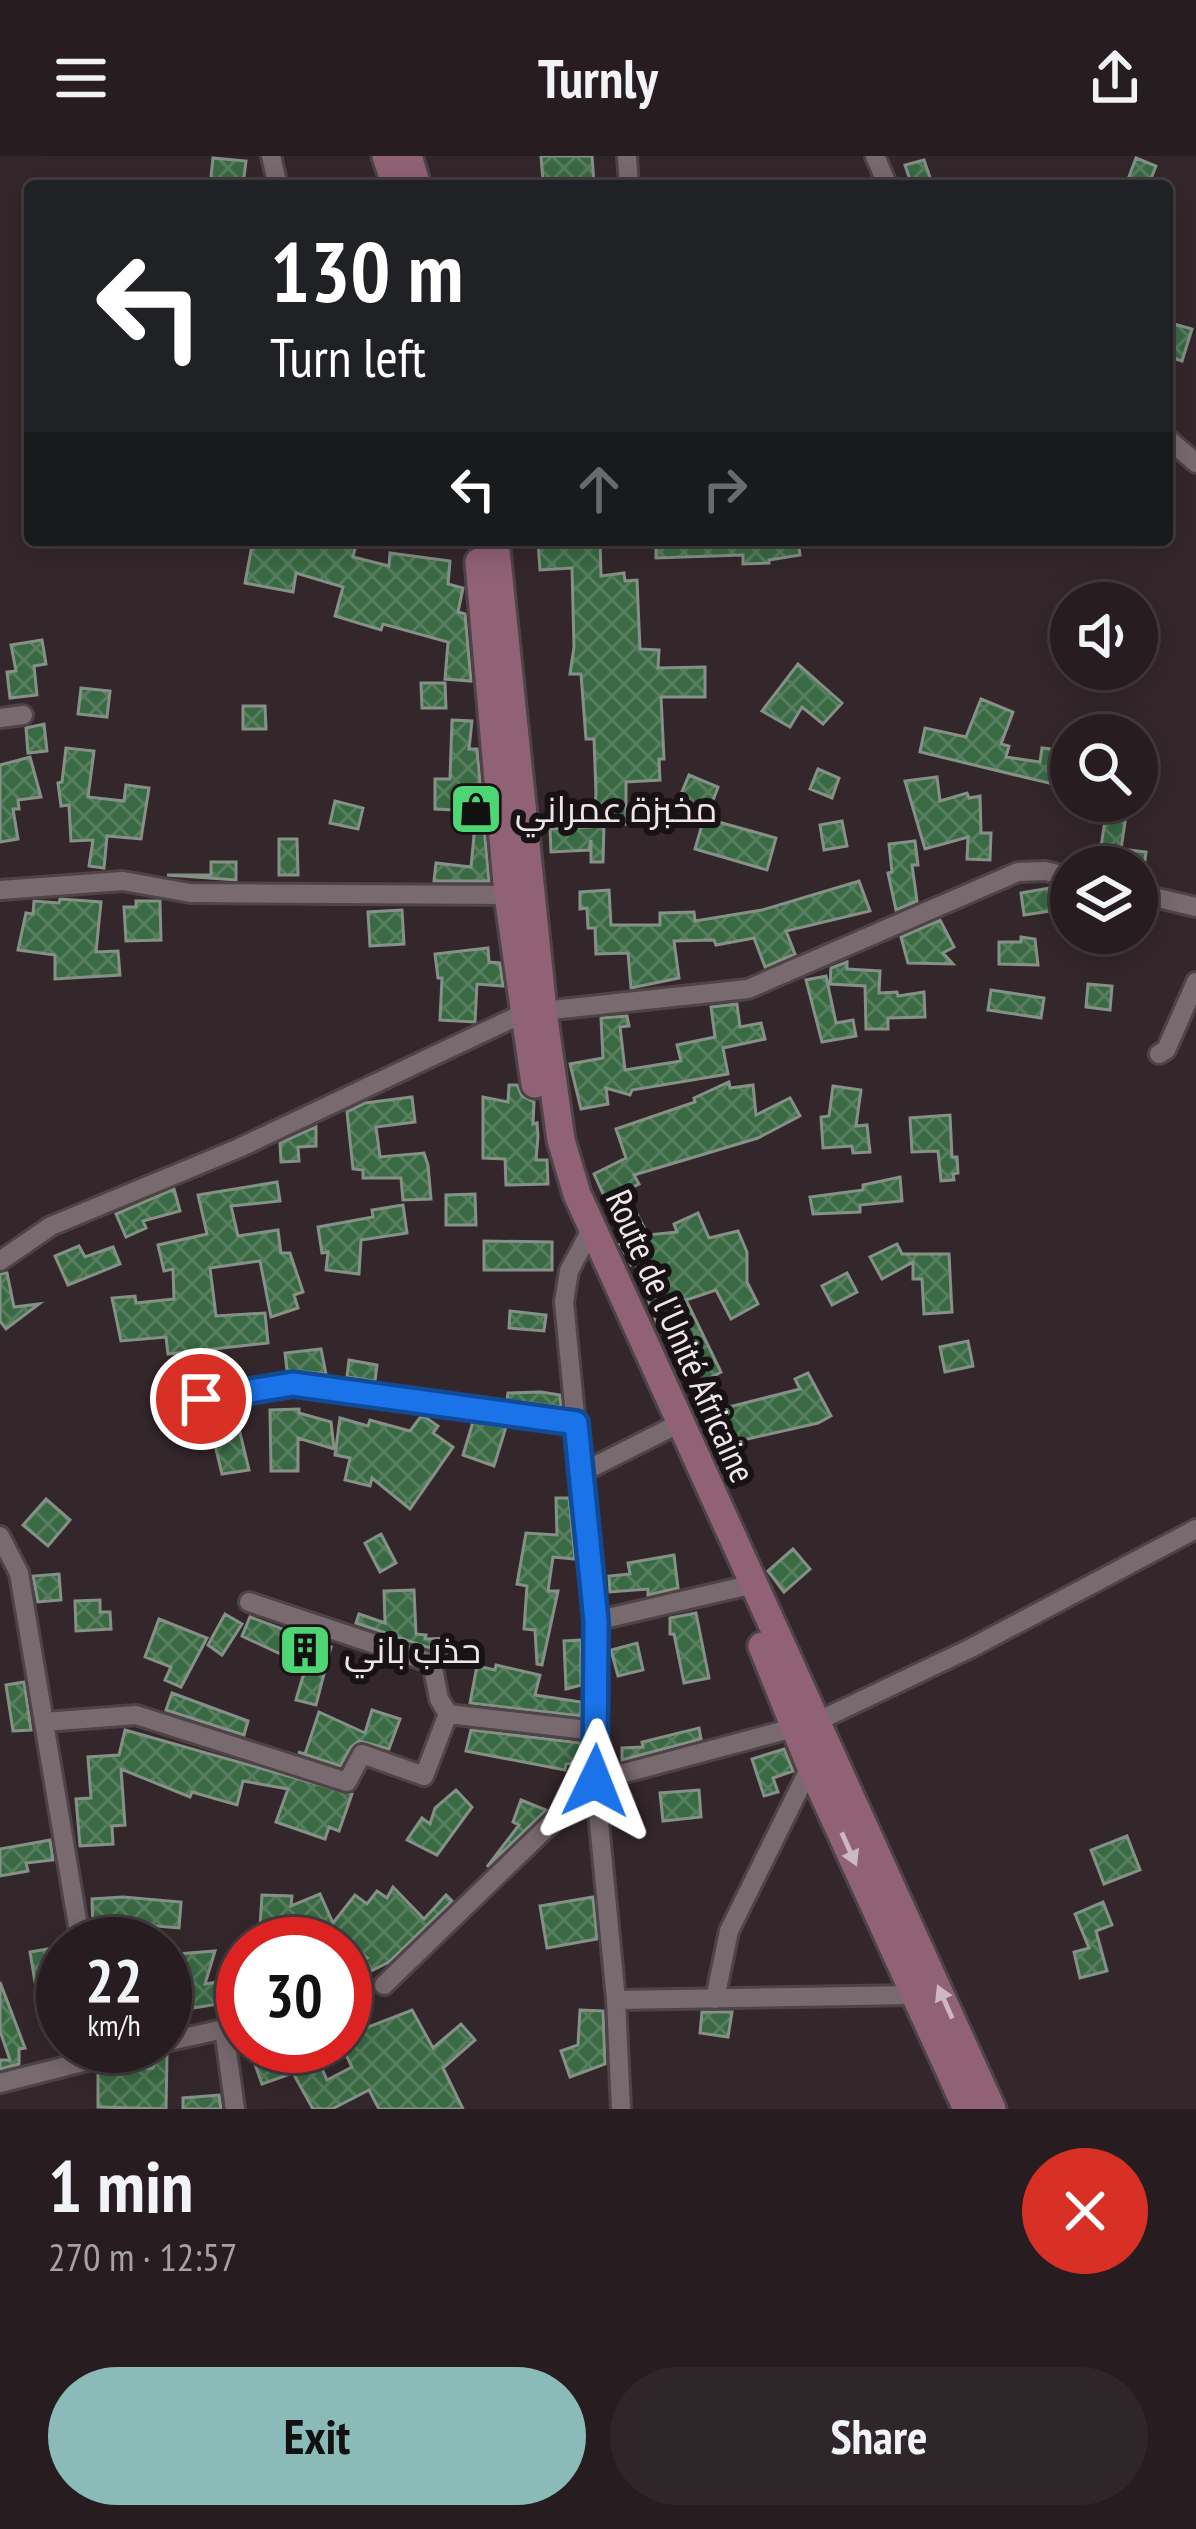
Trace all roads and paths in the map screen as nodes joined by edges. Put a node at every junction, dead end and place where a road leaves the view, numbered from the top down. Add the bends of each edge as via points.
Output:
1 (1173, 443) edge
2 (1196, 463) edge
3 (478, 546) edge
4 (495, 546) edge
5 (23, 715) dead end
6 (0, 718) edge
7 (1050, 872) edge
8 (0, 890) edge
9 (508, 895) junction
10 (1158, 898) edge
11 (1196, 907) edge
12 (1196, 982) edge
13 (533, 1012) junction
14 (1160, 1054) dead end
15 (585, 1240) junction
16 (0, 1261) edge
17 (201, 1399) dead end
18 (576, 1423) junction
19 (672, 1426) junction
20 (581, 1473) junction
21 (1196, 1529) edge
22 (0, 1536) edge
23 (746, 1586) junction
24 (249, 1602) dead end
25 (596, 1621) junction
26 (448, 1714) junction
27 (44, 1722) junction
28 (597, 1732) junction
29 (812, 1740) junction
30 (595, 1781) junction
31 (76, 1917) edge
32 (384, 1985) dead end
33 (915, 1995) junction
34 (715, 1999) junction
35 (616, 2000) junction
36 (192, 2036) edge
37 (36, 2071) edge
38 (0, 2083) edge
39 (235, 2109) edge
40 (621, 2109) edge
41 (967, 2109) edge
42 (992, 2109) edge

1 - 2 street
3 - 9 main road, Route de l'Unité Africaine
4 - 13 main road, Route de l'Unité Africaine
5 - 6 street
7 - 13 street via 1018,872 748,989
8 - 9 street via 123,881 190,893
9 - 13 main road, Route de l'Unité Africaine
10 - 11 street
12 - 14 street
13 - 15 main road, Route de l'Unité Africaine via 569,1198
13 - 16 street via 51,1226
15 - 18 street via 564,1302
15 - 19 main road, Route de l'Unité Africaine
17 - 18 street via 293,1384
18 - 20 street
19 - 20 street
19 - 23 main road, Route de l'Unité Africaine
20 - 25 street
21 - 29 street
22 - 27 street via 19,1573
23 - 25 street
23 - 29 main road, Route de l'Unité Africaine
24 - 26 street via 432,1663
25 - 28 street
26 - 27 street via 424,1776 362,1754 347,1783 136,1715
26 - 28 street
27 - 31 street
28 - 30 street
29 - 30 street
29 -> 33 main road, Route de l'Unité Africaine
29 - 34 street via 729,1931
42 -> 29 main road, Route de l'Unité Africaine
30 - 32 street
30 - 35 street
33 - 34 street
33 - 41 main road, Route de l'Unité Africaine
34 - 35 street
35 - 40 street
36 - 39 street via 224,2029
37 - 38 street

